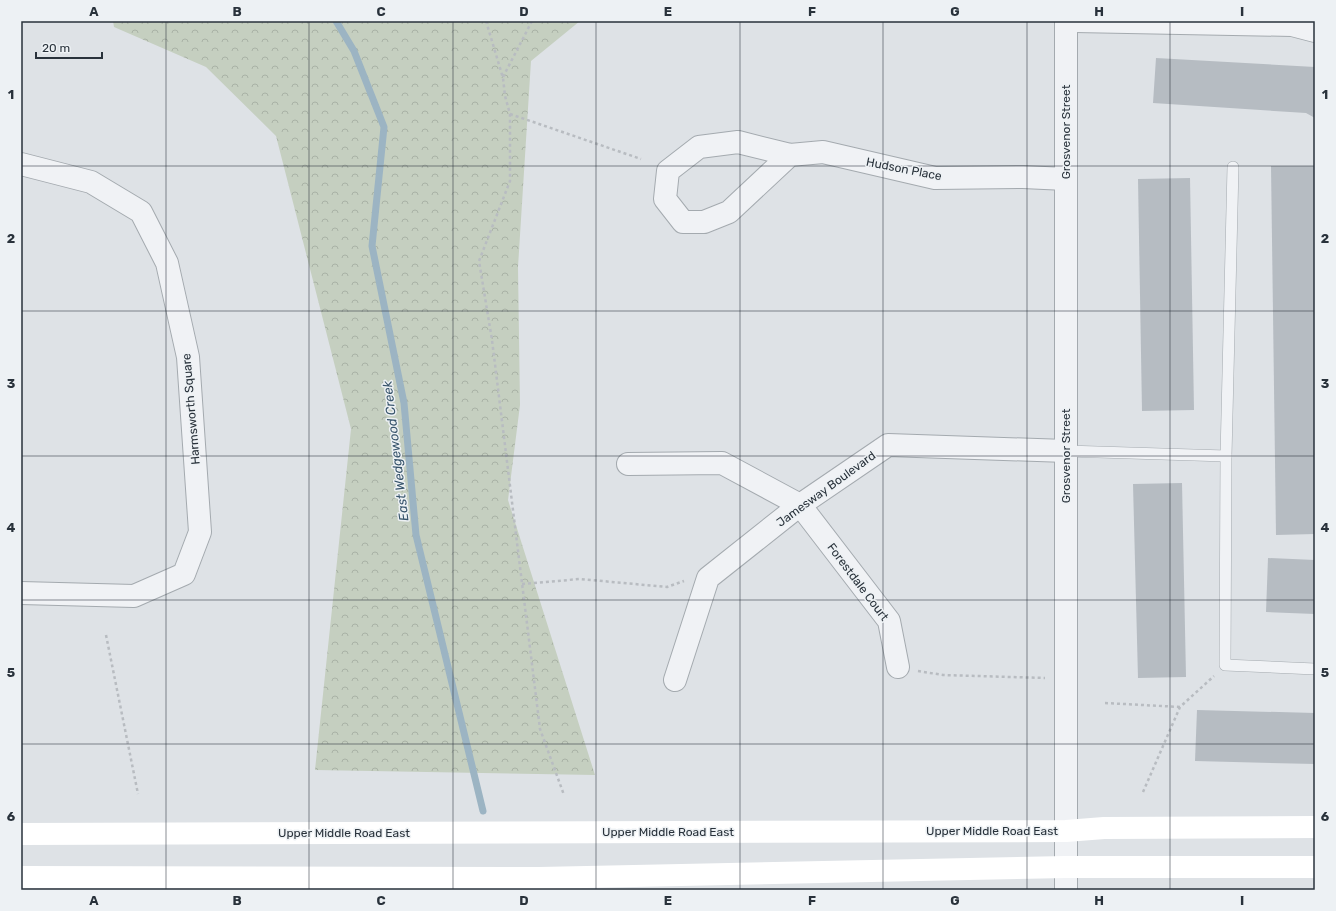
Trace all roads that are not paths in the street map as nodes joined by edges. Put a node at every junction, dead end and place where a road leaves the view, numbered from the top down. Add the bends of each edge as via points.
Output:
1 (1066, 21) edge
2 (1075, 21) edge
3 (1315, 31) edge
4 (790, 155) junction
5 (21, 164) edge
6 (1234, 167) dead end
7 (1066, 179) junction
8 (1066, 451) junction
9 (1226, 456) junction
10 (628, 464) dead end
11 (800, 505) junction
12 (21, 592) edge
13 (898, 667) road end
14 (1315, 669) edge
15 (675, 680) dead end
16 (1315, 826) edge
17 (1066, 831) junction
18 (21, 834) edge
19 (1066, 867) junction
20 (1315, 867) edge
21 (21, 877) edge
22 (1066, 890) edge

1 - 7 street, Grosvenor Street
2 - 3 street via 1292,25
4 - 4 street, Hudson Place via 738,142 699,147 668,171 665,199 683,222 704,222 729,212
4 - 7 street, Hudson Place via 823,152 934,178
5 - 12 street, Harmsworth Square via 91,182 141,212 167,264 188,357 200,532 184,574 134,596
6 - 9 lane
7 - 8 street, Grosvenor Street
8 - 9 lane
8 - 11 street, Jamesway Boulevard via 888,445
8 - 17 street, Grosvenor Street
9 - 14 lane via 1225,665
10 - 11 street via 722,463
11 - 13 street, Forestdale Court via 889,621
11 - 15 street, Jamesway Boulevard via 708,578
16 - 17 main road, Upper Middle Road East via 1104,828
17 - 18 main road, Upper Middle Road East
17 - 19 street, Grosvenor Street
19 - 20 main road
19 - 21 main road via 539,878
19 - 22 street, Grosvenor Street

